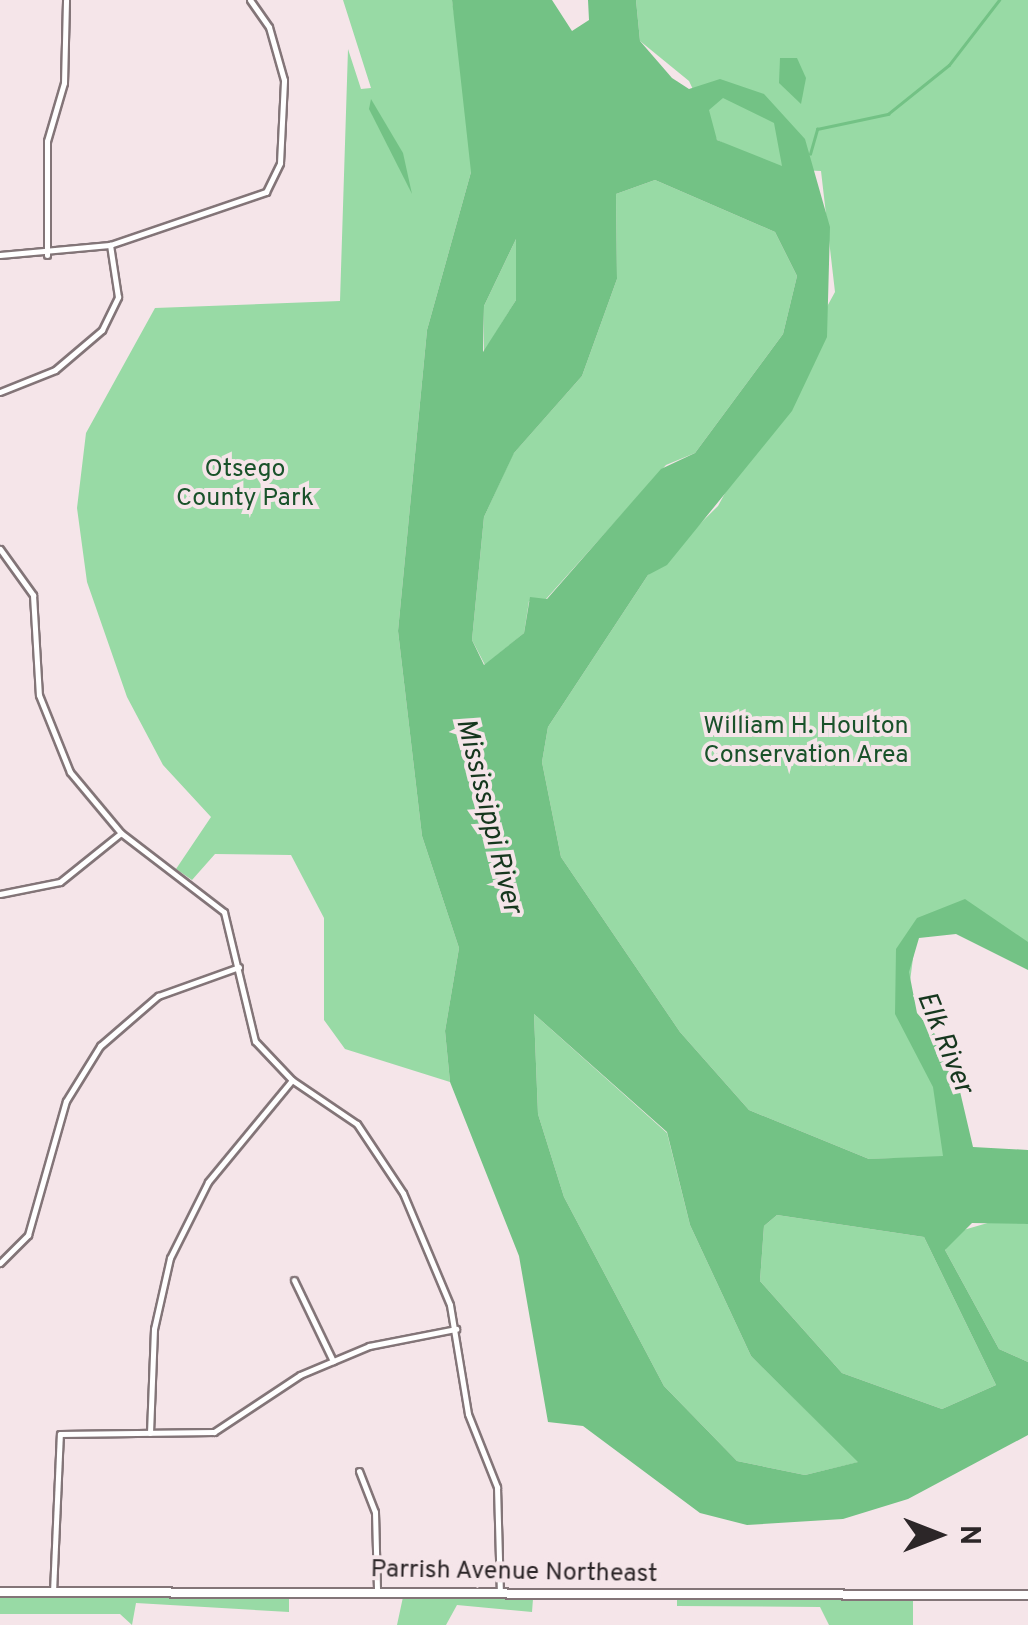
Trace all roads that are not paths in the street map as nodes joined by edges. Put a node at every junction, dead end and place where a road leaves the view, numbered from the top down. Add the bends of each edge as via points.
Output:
1 (66, 0) edge
2 (253, 3) edge
3 (110, 244) junction
4 (0, 255) edge
5 (47, 255) junction
6 (0, 392) edge
7 (0, 549) edge
8 (121, 833) junction
9 (0, 894) edge
10 (238, 967) junction
11 (292, 1080) junction
12 (0, 1263) edge
13 (294, 1280) dead end
14 (456, 1329) junction
15 (333, 1361) junction
16 (150, 1433) junction
17 (359, 1471) dead end
18 (377, 1591) junction
19 (0, 1592) edge
20 (53, 1592) junction
21 (500, 1592) junction
22 (1028, 1595) edge

1 - 5 street via 64,84 47,141
2 - 3 street via 284,90 280,163 266,192
3 - 5 street
3 - 6 street via 119,287 112,315 68,362
4 - 5 street
7 - 8 street via 32,595 39,694 59,754
8 - 9 street via 64,880
8 - 10 street via 214,900 233,930
10 - 11 street via 251,1034
10 - 12 street via 158,996 100,1046 66,1101 28,1235
11 - 14 street via 356,1124 386,1161
11 - 16 street via 208,1182 170,1258 154,1329
13 - 15 street
14 - 15 street
14 - 21 street via 468,1414 500,1499
15 - 16 street via 214,1432
16 - 20 street via 60,1434
17 - 18 street via 375,1512
18 - 20 main road, Parrish Avenue Northeast
18 - 21 main road, Parrish Avenue Northeast
19 - 20 main road, Parrish Avenue Northeast
21 - 22 main road, Parrish Avenue Northeast

